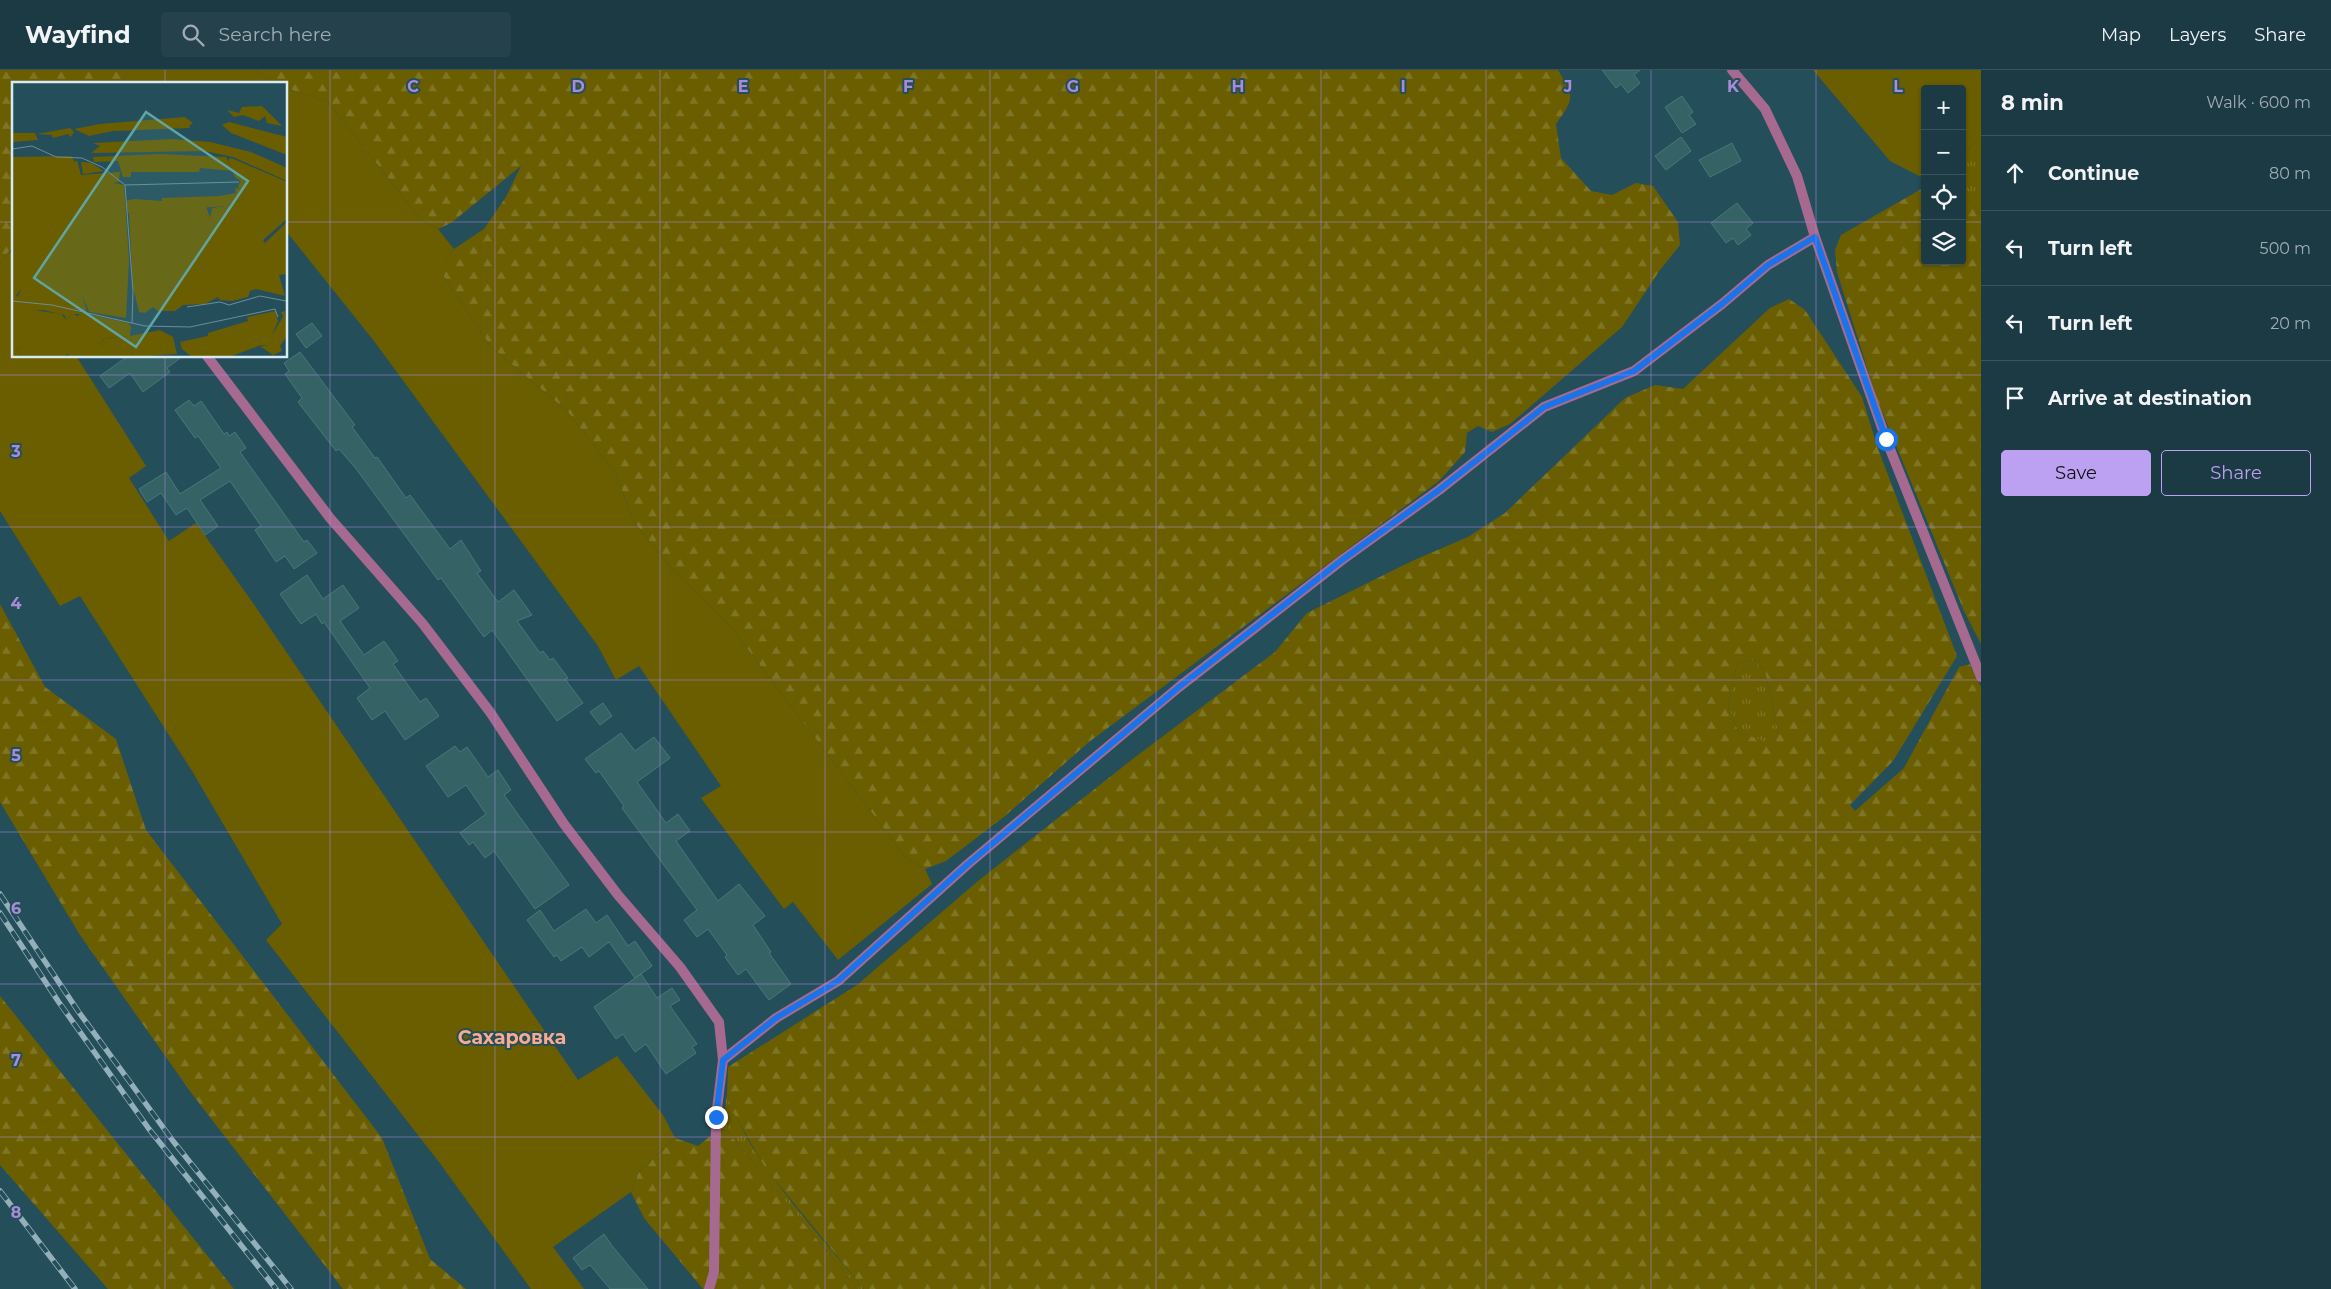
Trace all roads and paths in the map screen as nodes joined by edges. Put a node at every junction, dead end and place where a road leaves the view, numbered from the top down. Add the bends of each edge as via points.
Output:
1 (1732, 70) edge
2 (1815, 237) junction
3 (209, 358) edge
4 (1981, 677) edge
5 (723, 1060) junction
6 (709, 1289) edge

1 - 2 street via 1765,109 1797,176
2 - 4 street via 1886,439
2 - 5 street via 1768,265 1634,371 1544,407 1179,687 968,864 838,981 776,1018
3 - 5 street via 330,518 423,624 490,712 564,824 618,895 680,967 719,1022
5 - 6 street via 716,1117 714,1272

